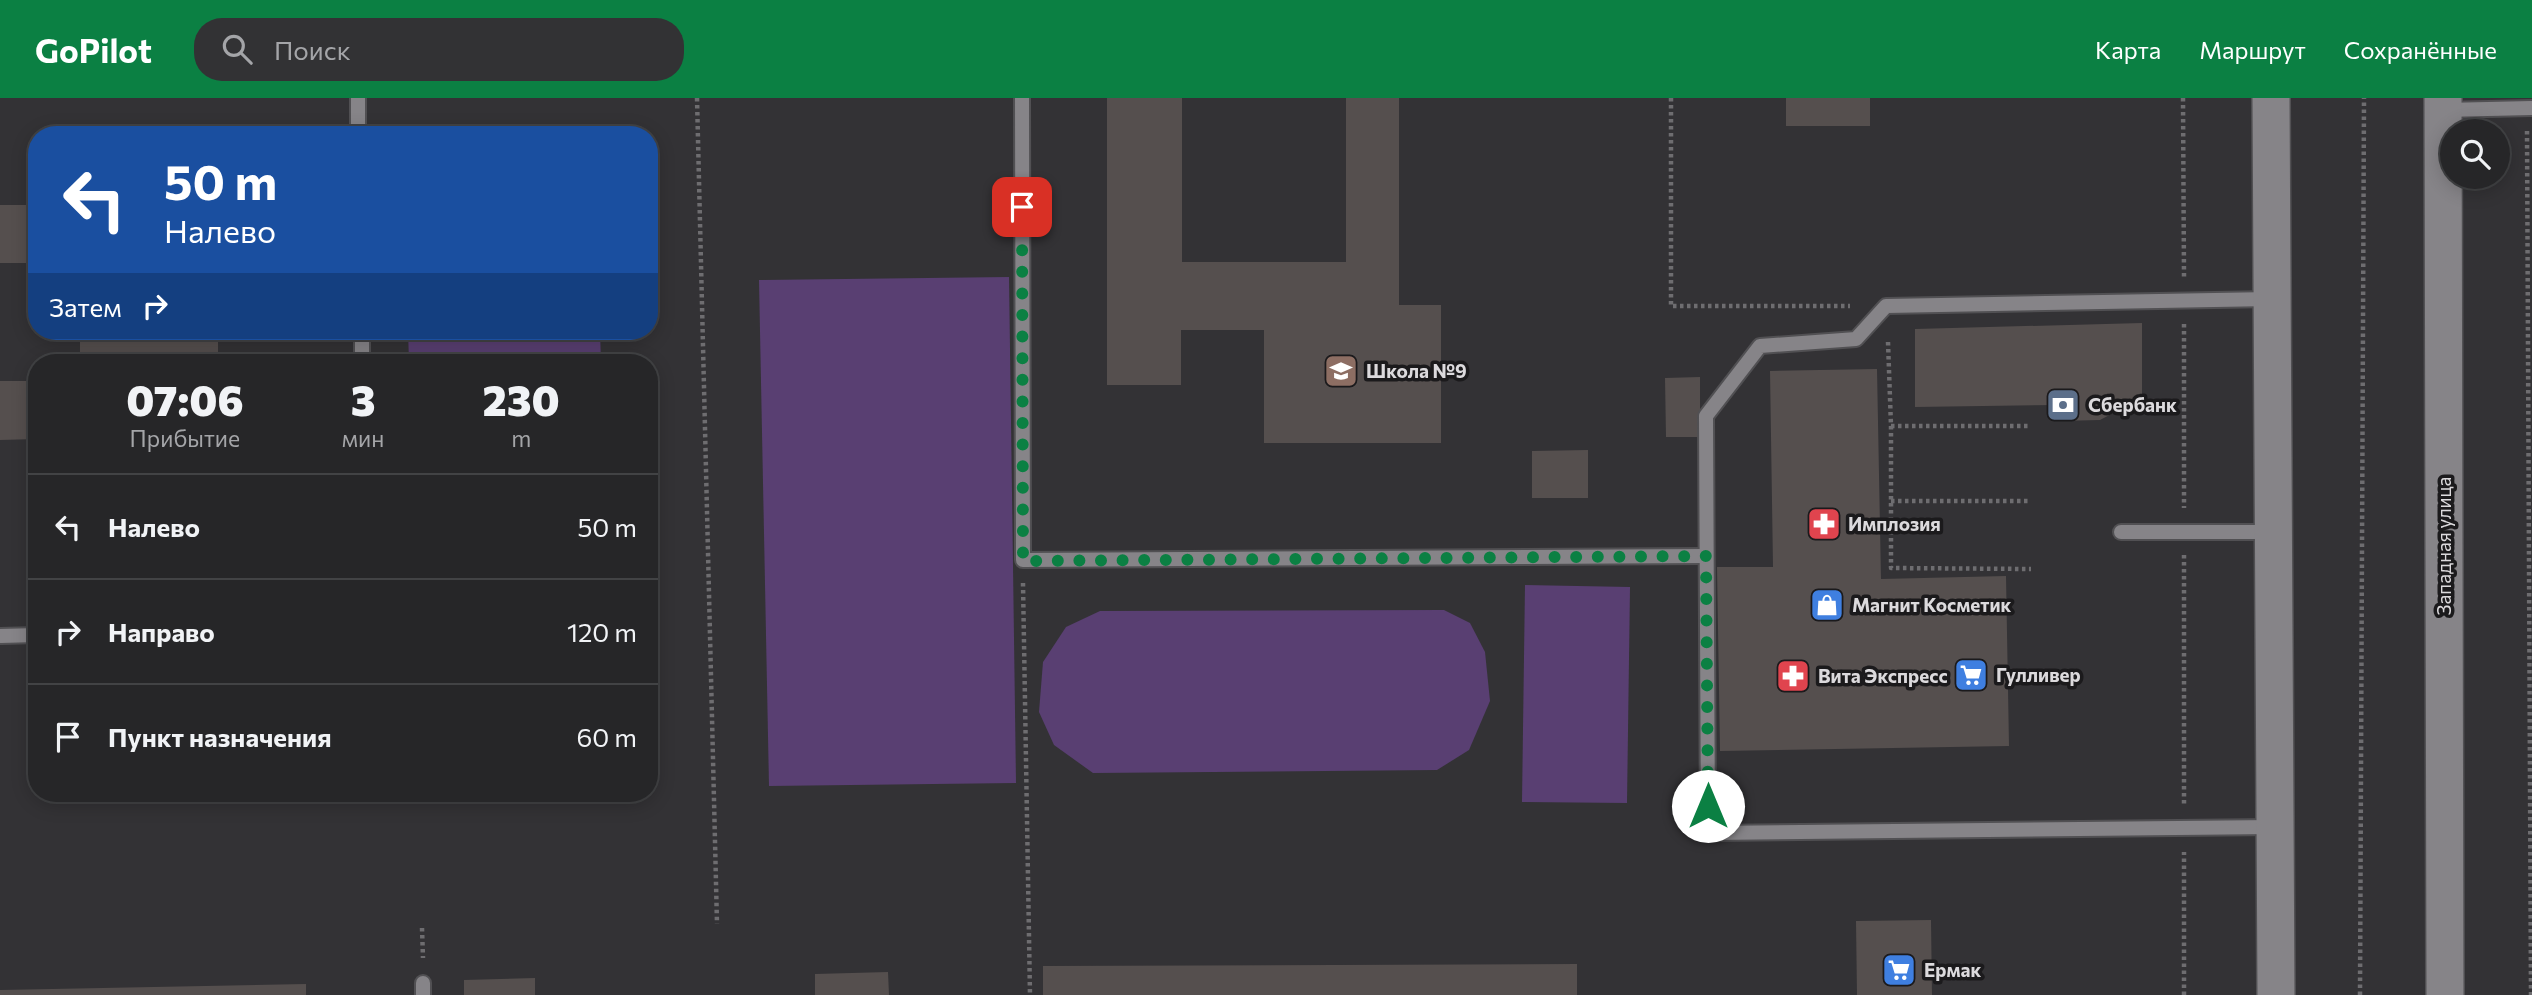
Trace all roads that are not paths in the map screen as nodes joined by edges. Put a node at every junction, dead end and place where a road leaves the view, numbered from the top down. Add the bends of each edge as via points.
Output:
1 (358, 98) edge
2 (1022, 98) edge
3 (2272, 98) edge
4 (2443, 104) edge
5 (2530, 108) edge
6 (358, 126) edge
7 (2272, 299) junction
8 (2121, 532) dead end
9 (2273, 532) junction
10 (1706, 556) junction
11 (28, 635) edge
12 (0, 636) edge
13 (2274, 827) junction
14 (2276, 995) edge
15 (2445, 995) edge

1 - 6 lane
2 - 10 lane via 1023,561
3 - 7 street
4 - 5 lane
4 - 15 street, Западная улица
7 - 9 street
7 - 10 lane via 1886,306 1856,339 1760,346 1706,416
8 - 9 lane
9 - 13 street
10 - 13 lane via 1708,833
11 - 12 lane
13 - 14 street

